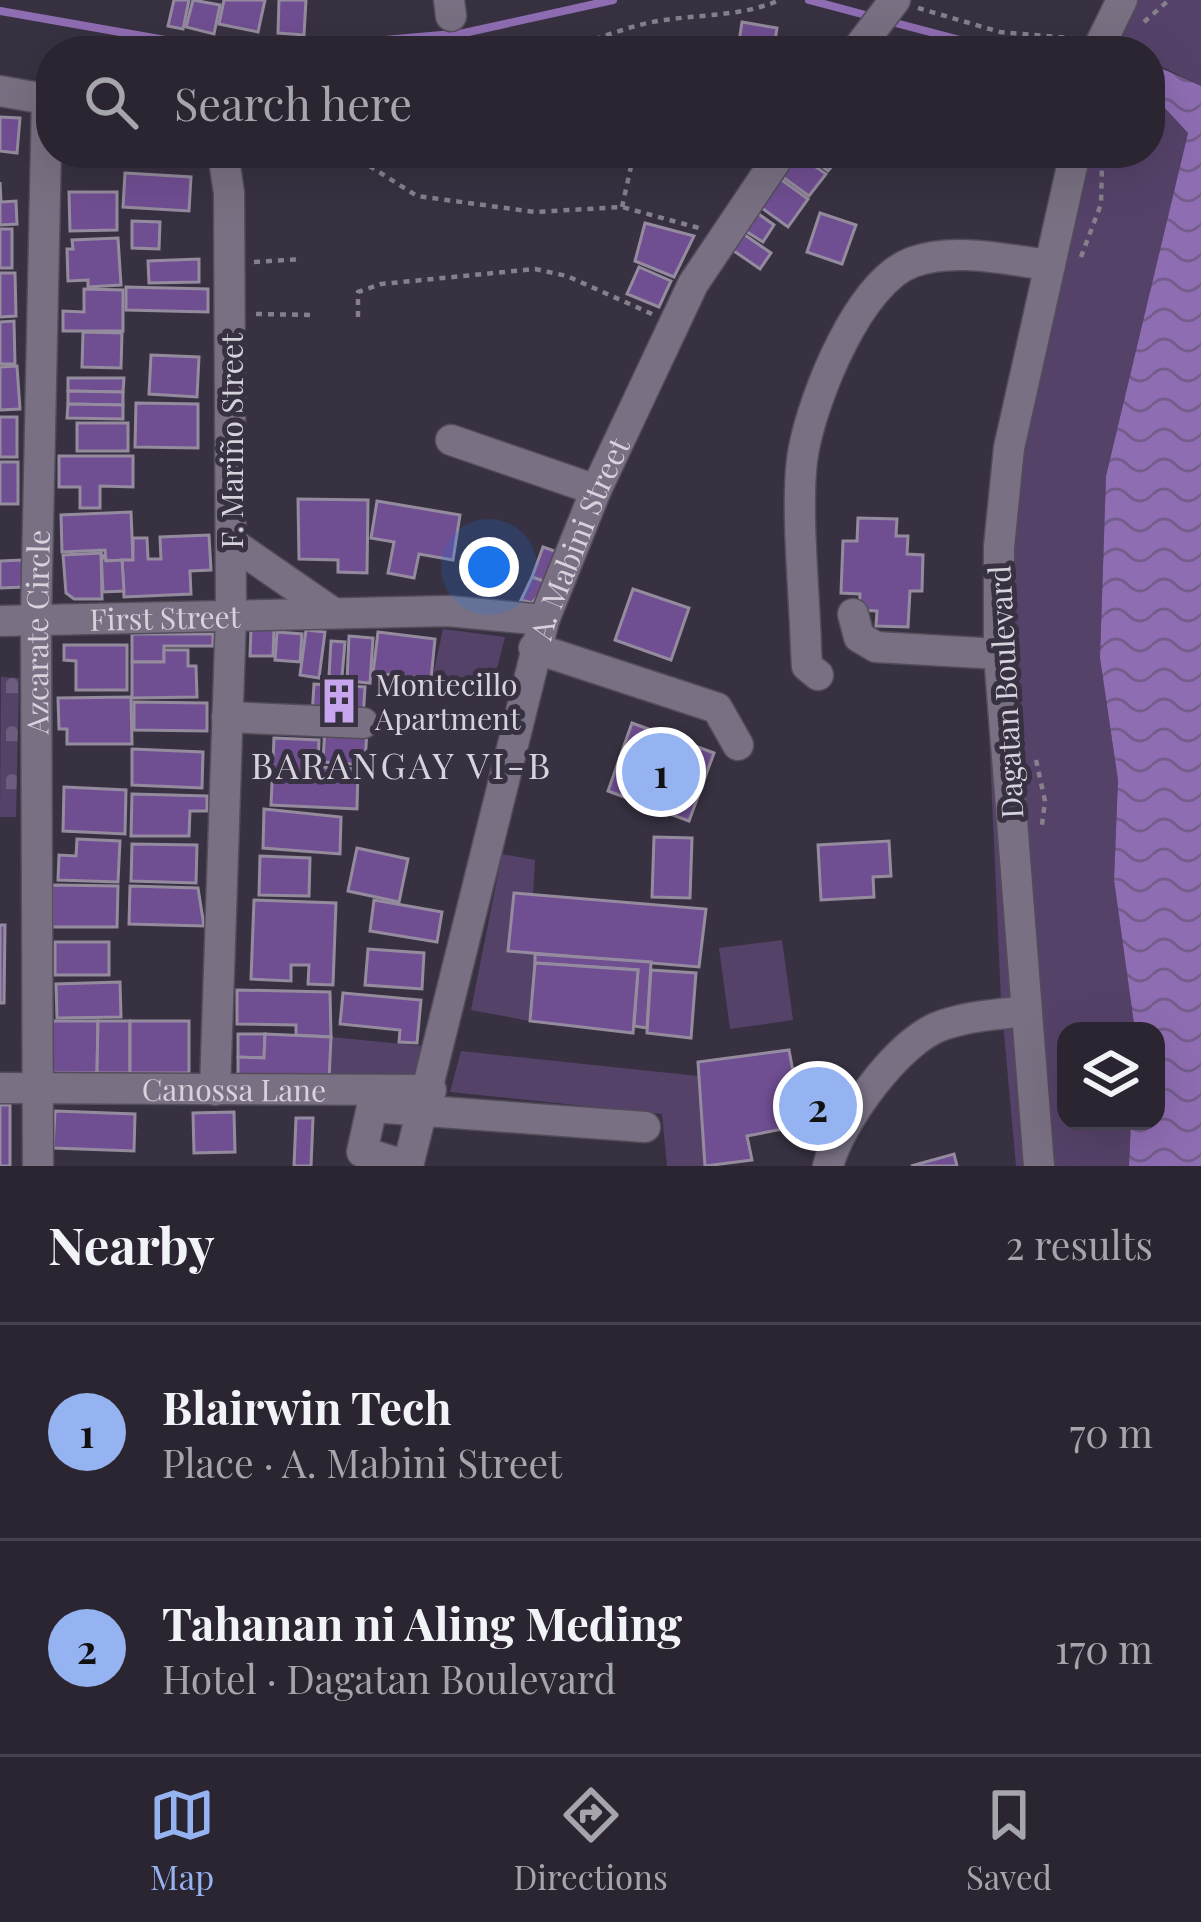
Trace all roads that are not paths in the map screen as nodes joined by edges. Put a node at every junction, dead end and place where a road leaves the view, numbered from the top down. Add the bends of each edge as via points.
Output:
1 (1122, 0) edge
2 (898, 2) edge
3 (868, 36) edge
4 (1104, 36) edge
5 (0, 91) edge
6 (36, 98) edge
7 (47, 168) edge
8 (224, 168) edge
9 (770, 168) edge
10 (1074, 168) edge
11 (1065, 262) junction
12 (451, 440) dead end
13 (596, 490) junction
14 (232, 543) junction
15 (332, 612) junction
16 (231, 614) junction
17 (853, 614) dead end
18 (36, 620) junction
19 (0, 621) edge
20 (539, 634) junction
21 (999, 654) junction
22 (818, 675) dead end
23 (227, 717) junction
24 (363, 724) dead end
25 (738, 745) dead end
26 (1026, 1011) junction
27 (0, 1088) edge
28 (34, 1090) junction
29 (215, 1090) junction
30 (429, 1100) junction
31 (645, 1127) dead end
32 (38, 1166) edge
33 (408, 1166) edge
34 (828, 1166) edge
35 (1039, 1166) edge

1 - 4 street
2 - 3 street
5 - 6 street
7 - 18 street, Azcarate Circle
8 - 14 street, F. Mariño Street
9 - 13 street, A. Mabini Street via 722,234
10 - 11 street, Dagatan Boulevard
11 - 21 street, Dagatan Boulevard via 1009,448
11 - 22 street via 955,255 910,262 866,302 829,370 803,450 806,650
12 - 13 street
13 - 20 street, A. Mabini Street
14 - 15 street, First Street
14 - 16 street, F. Mariño Street
15 - 16 street, First Street
15 - 20 street, First Street via 448,610
16 - 18 street, First Street
16 - 23 street, F. Mariño Street
17 - 21 street via 860,637 876,647
18 - 19 street, First Street
18 - 28 street, Azcarate Circle
20 - 25 street, First Street via 717,708
20 - 30 street, A. Mabini Street
21 - 26 street, Dagatan Boulevard
23 - 24 street
23 - 29 street, F. Mariño Street
26 - 34 street via 938,1025 899,1055 833,1118
26 - 35 street, Dagatan Boulevard
27 - 28 street, Canossa Lane
28 - 29 street, Canossa Lane
28 - 32 street, Azcarate Circle
29 - 30 street, Canossa Lane
30 - 31 street
30 - 33 street, A. Mabini Street
30 - 33 street via 372,1107 368,1119 362,1152

